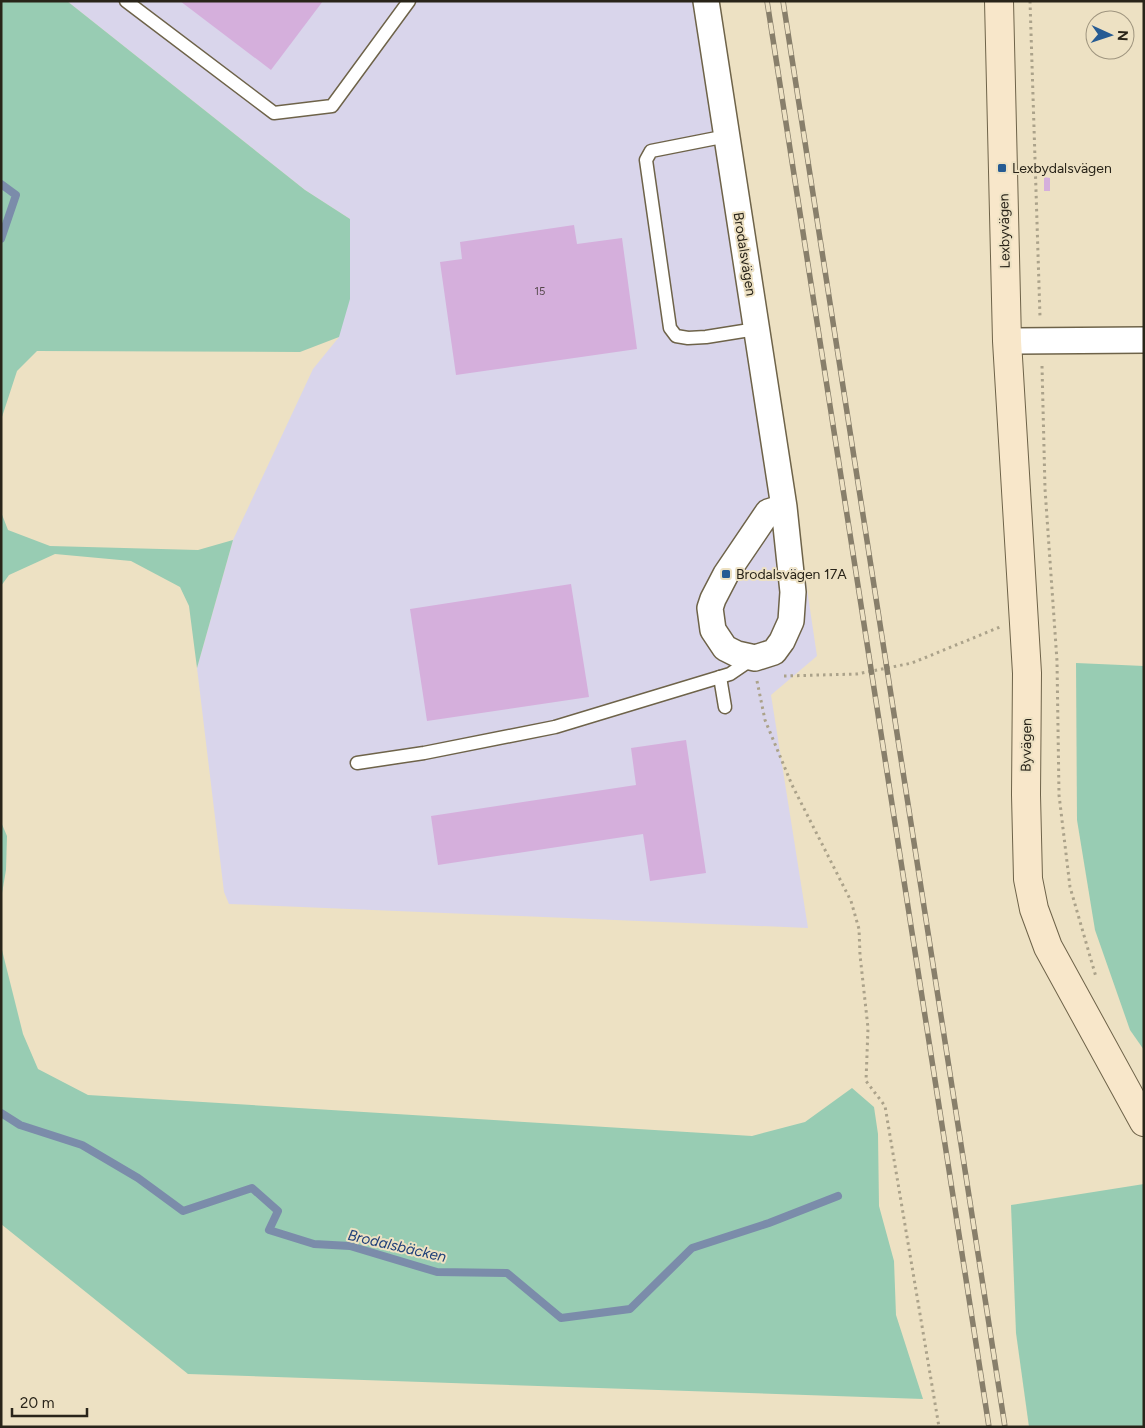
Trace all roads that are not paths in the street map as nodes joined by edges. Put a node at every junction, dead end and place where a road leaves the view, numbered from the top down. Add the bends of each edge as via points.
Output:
1 (126, 1) edge
2 (408, 1) edge
3 (706, 1) edge
4 (999, 1) edge
5 (727, 136) junction
6 (756, 328) junction
7 (1006, 340) junction
8 (1144, 340) edge
9 (784, 507) junction
10 (756, 667) junction
11 (720, 677) junction
12 (725, 707) dead end
13 (357, 763) dead end
14 (1144, 1122) edge

1 - 2 lane via 274,113 332,106
3 - 5 street, Brodalsvägen
4 - 7 street, Lexbyvägen
5 - 6 street, Brodalsvägen
5 - 6 lane via 651,151 646,160 670,328 676,336 688,338
6 - 9 street, Brodalsvägen
7 - 8 street
7 - 14 street, Byvägen via 1027,673 1028,879 1034,909 1048,948
9 - 10 street, Brodalsvägen via 793,592 791,621 774,652
9 - 10 street via 768,512 726,574 710,608 713,630 726,648
10 - 11 lane
11 - 12 lane
11 - 13 lane via 555,727

